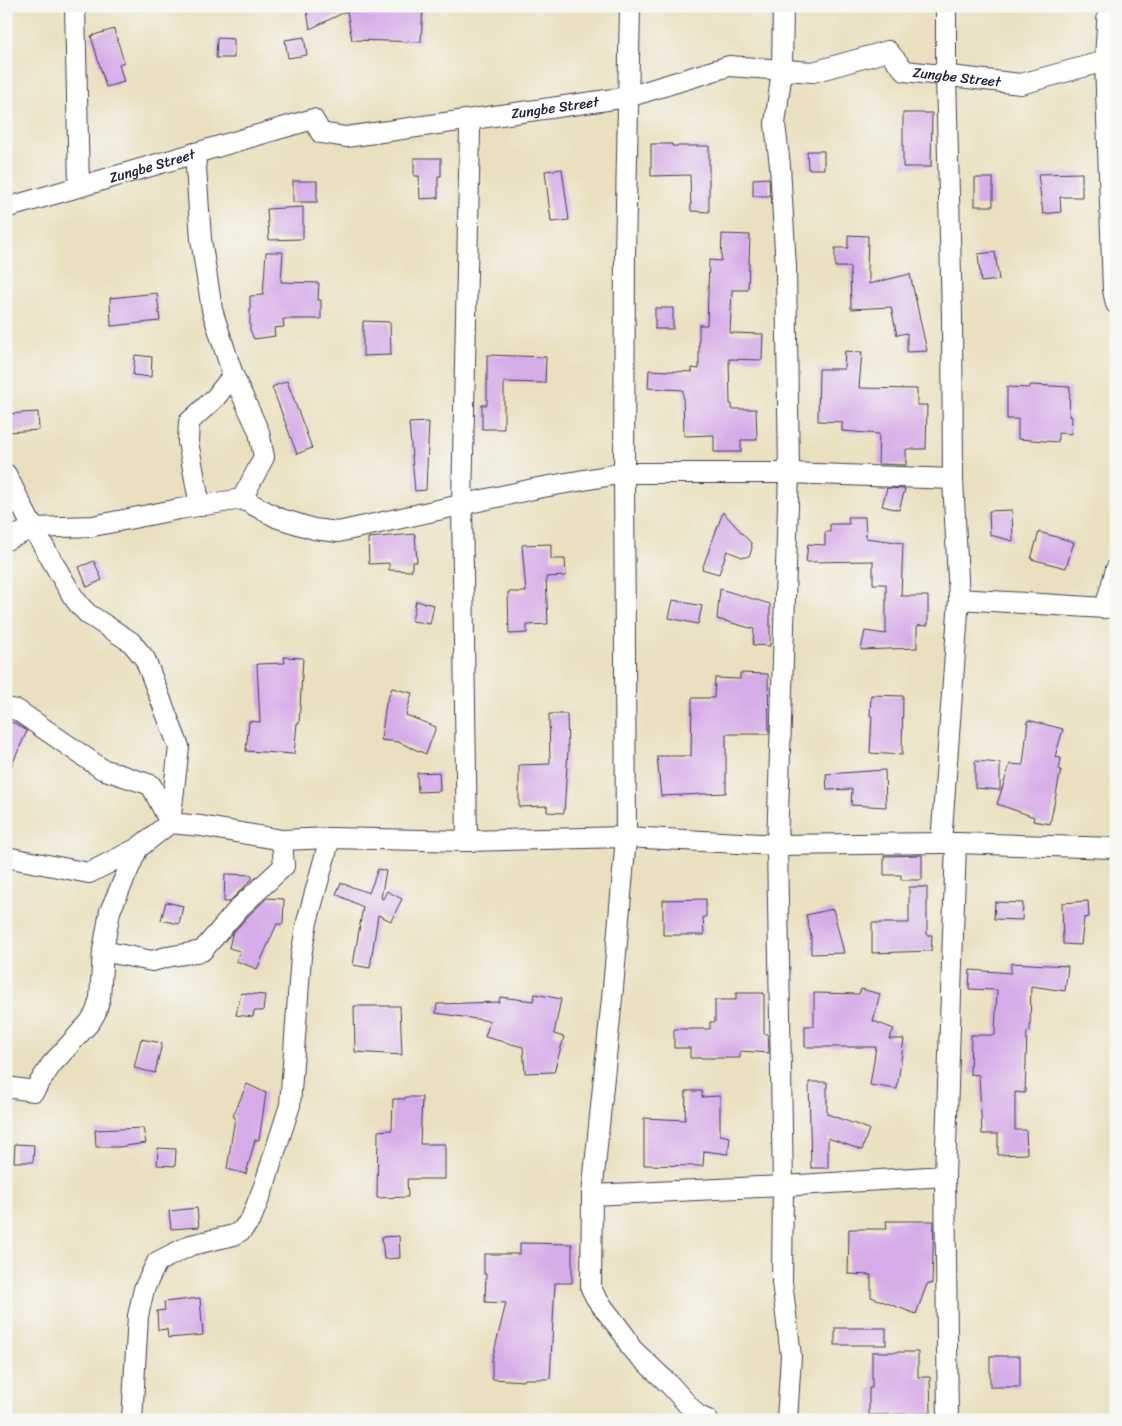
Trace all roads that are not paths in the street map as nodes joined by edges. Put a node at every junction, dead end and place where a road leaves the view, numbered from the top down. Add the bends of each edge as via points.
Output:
1 (75, 6) edge
2 (630, 6) edge
3 (783, 6) edge
4 (946, 6) edge
5 (1108, 6) edge
6 (1110, 60) edge
7 (782, 70) junction
8 (946, 75) junction
9 (628, 97) junction
10 (470, 130) dead end
11 (194, 153) junction
12 (79, 187) junction
13 (6, 208) edge
14 (1116, 304) edge
15 (233, 375) junction
16 (624, 473) junction
17 (789, 473) junction
18 (6, 474) edge
19 (953, 479) junction
20 (242, 499) junction
21 (462, 504) junction
22 (200, 506) junction
23 (33, 528) junction
24 (6, 540) edge
25 (1116, 570) edge
26 (959, 599) junction
27 (6, 708) edge
28 (170, 823) junction
29 (626, 836) junction
30 (330, 838) junction
31 (282, 840) junction
32 (467, 841) junction
33 (949, 843) junction
34 (777, 845) junction
35 (138, 848) junction
36 (1116, 848) edge
37 (6, 857) edge
38 (103, 951) junction
39 (6, 1087) edge
40 (945, 1176) junction
41 (784, 1186) junction
42 (592, 1195) junction
43 (132, 1420) edge
44 (708, 1420) edge
45 (787, 1420) edge
46 (948, 1420) edge

1 - 12 street
2 - 9 street
3 - 7 street
4 - 8 street
5 - 6 street
6 - 8 street, Zungbe Street via 1021,84
6 - 14 street via 1113,290
7 - 8 street, Zungbe Street via 813,72 888,51 906,71
7 - 9 street, Zungbe Street via 730,66
7 - 17 street via 775,124 786,267
8 - 19 street
9 - 11 street, Zungbe Street via 346,138 320,133 313,120
9 - 16 street
10 - 21 street
11 - 12 street, Zungbe Street
11 - 15 street via 201,239 212,310
12 - 13 street, Zungbe Street
15 - 20 street via 259,432 264,457
15 - 22 street via 216,398 190,422 188,442
16 - 17 street
16 - 21 street
16 - 29 street
17 - 19 street
17 - 34 street
18 - 23 street
19 - 26 street
20 - 21 street via 278,518 314,529 338,532
20 - 22 street
21 - 32 street
22 - 23 street via 93,526
23 - 24 street
23 - 28 street via 80,606 131,642 145,659 179,747
25 - 26 street via 1104,608
26 - 33 street
27 - 28 street via 17,710 102,769 151,785
28 - 31 street
28 - 35 street
29 - 32 street
29 - 34 street
29 - 42 street
30 - 31 street
30 - 32 street
30 - 43 street via 301,956 290,1105 264,1186 251,1219 242,1230 234,1235 191,1245 157,1262 144,1289 138,1316
31 - 38 street via 284,866 240,907 202,951 152,961
33 - 34 street
33 - 36 street
33 - 40 street
34 - 41 street
35 - 37 street via 89,873
35 - 38 street via 110,910
38 - 39 street via 100,998 90,1022 51,1066 34,1091
40 - 41 street
40 - 46 street
41 - 42 street
41 - 45 street via 782,1282 791,1356
42 - 44 street via 591,1288 596,1298 631,1348 697,1415

